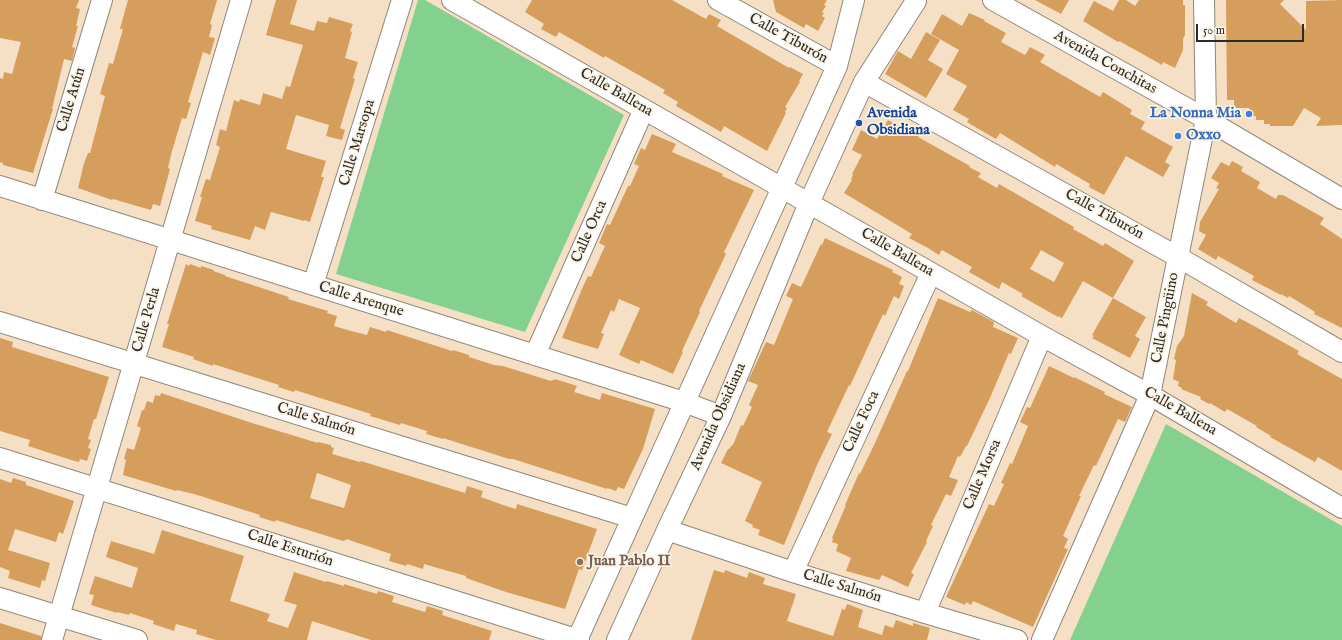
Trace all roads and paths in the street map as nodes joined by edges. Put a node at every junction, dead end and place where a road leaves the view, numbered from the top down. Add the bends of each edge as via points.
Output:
1 (102, 0) edge
2 (241, 0) edge
3 (402, 0) edge
4 (452, 0) edge
5 (718, 0) edge
6 (854, 0) edge
7 (896, 0) edge
8 (918, 0) edge
9 (993, 0) edge
10 (1204, 0) edge
11 (837, 66) junction
12 (864, 82) junction
13 (644, 109) junction
14 (1206, 119) junction
15 (0, 186) edge
16 (781, 187) junction
17 (1342, 199) edge
18 (42, 200) junction
19 (809, 203) junction
20 (170, 240) junction
21 (1178, 257) junction
22 (931, 272) junction
23 (313, 285) junction
24 (0, 322) edge
25 (1042, 336) junction
26 (1342, 352) edge
27 (535, 355) junction
28 (134, 364) junction
29 (1150, 395) junction
30 (684, 402) junction
31 (721, 416) junction
32 (0, 458) edge
33 (97, 488) junction
34 (1342, 508) edge
35 (632, 518) junction
36 (667, 530) junction
37 (793, 572) junction
38 (0, 598) edge
39 (924, 614) junction
40 (60, 616) junction
41 (52, 640) edge
42 (137, 640) edge
43 (578, 640) edge
44 (617, 640) edge
45 (1018, 640) edge
46 (1042, 640) edge

1 - 18 street, Calle Atún
2 - 20 street, Calle Perla
3 - 23 street, Calle Marsopa
4 - 13 street, Calle Ballena
5 - 11 street, Calle Tiburón
6 - 11 street
7 - 8 street
8 - 12 street, Avenida Obsidiana
9 - 14 street, Avenida Conchitas
10 - 14 street, Calle Pingüino
11 - 16 street
12 - 19 street, Avenida Obsidiana
12 - 21 street, Calle Tiburón
13 - 16 street, Calle Ballena
13 - 27 street, Calle Orca
14 - 17 street, Avenida Conchitas
14 - 21 street, Calle Pingüino
15 - 18 street, Calle Arenque
16 - 19 street, Calle Ballena
16 - 30 street
18 - 20 street, Calle Arenque
19 - 22 street, Calle Ballena
19 - 31 street, Avenida Obsidiana
20 - 23 street, Calle Arenque
20 - 28 street, Calle Perla
21 - 26 street, Calle Tiburón
21 - 29 street, Calle Pingüino
22 - 25 street, Calle Ballena
22 - 37 street, Calle Foca
23 - 27 street, Calle Arenque
24 - 28 street, Calle Salmón
25 - 29 street, Calle Ballena
25 - 39 street, Calle Morsa
27 - 30 street, Calle Arenque
28 - 33 street, Calle Perla
28 - 35 street, Calle Salmón
29 - 34 street, Calle Ballena
29 - 46 street, Calle Pingüino
30 - 31 street, Calle Arenque
30 - 35 street
31 - 36 street, Avenida Obsidiana
32 - 33 street, Calle Esturión
33 - 40 street, Calle Perla
33 - 43 street, Calle Esturión
35 - 43 street
36 - 37 street, Calle Salmón
36 - 44 street, Avenida Obsidiana
37 - 39 street, Calle Salmón
38 - 40 street
39 - 45 street, Calle Salmón
40 - 41 street, Calle Perla
40 - 42 street

